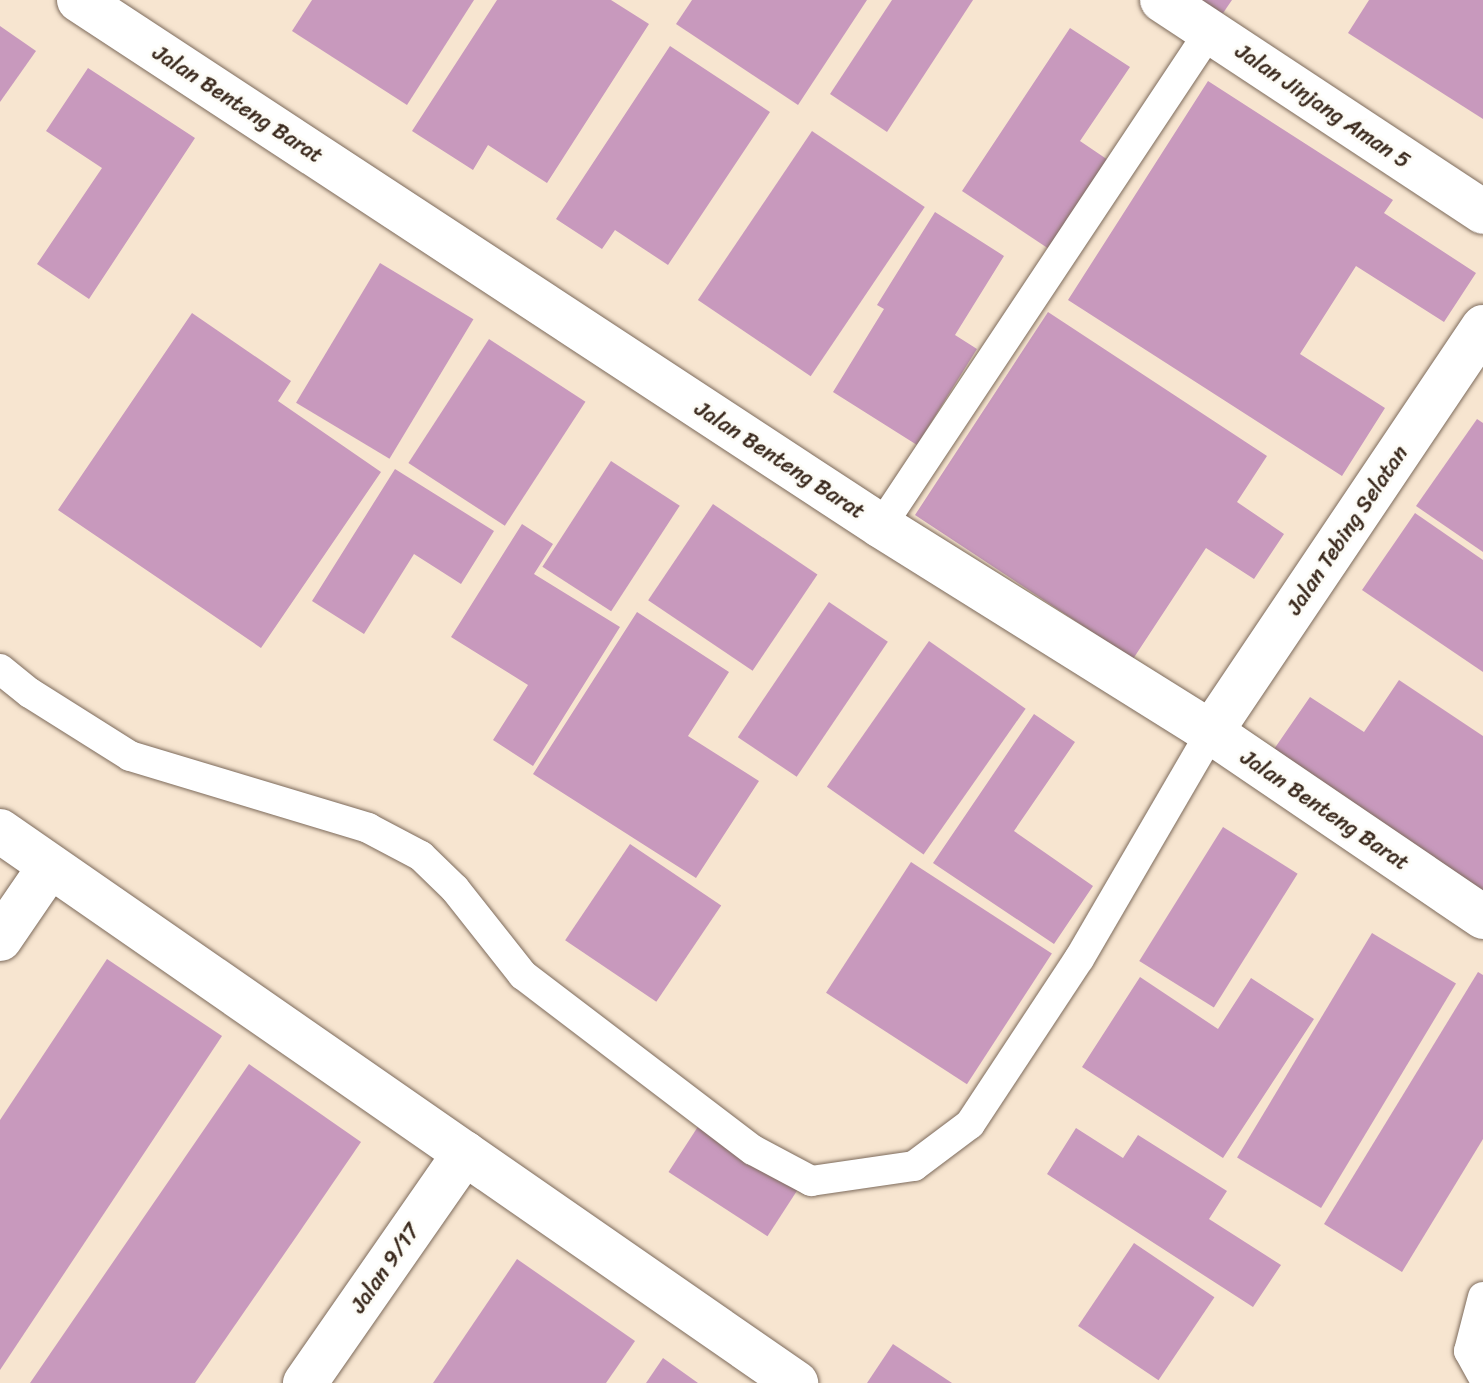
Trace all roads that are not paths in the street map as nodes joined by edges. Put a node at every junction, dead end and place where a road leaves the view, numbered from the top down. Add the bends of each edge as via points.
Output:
1 (79, 0) edge
2 (1162, 0) edge
3 (1210, 31) junction
4 (1483, 212) edge
5 (1483, 327) edge
6 (881, 526) junction
7 (0, 669) edge
8 (1211, 732) junction
9 (0, 831) edge
10 (50, 866) junction
11 (1483, 917) edge
12 (0, 939) edge
13 (465, 1153) junction
14 (1483, 1297) edge
15 (1483, 1376) edge
16 (305, 1383) edge
17 (796, 1383) edge

1 - 6 street, Jalan Benteng Barat
2 - 3 street, Jalan Jinjang Aman 5
3 - 4 street, Jalan Jinjang Aman 5
3 - 6 lane
5 - 8 street, Jalan Tebing Selatan
6 - 8 street, Jalan Benteng Barat
7 - 8 lane via 130,756 368,828 421,856 455,889 523,975 753,1150 811,1181 914,1166 970,1124 1079,959
8 - 11 street, Jalan Benteng Barat
9 - 10 street
10 - 12 street
10 - 13 street
13 - 16 street, Jalan 9/17
13 - 17 street
14 - 15 lane via 1469,1351

